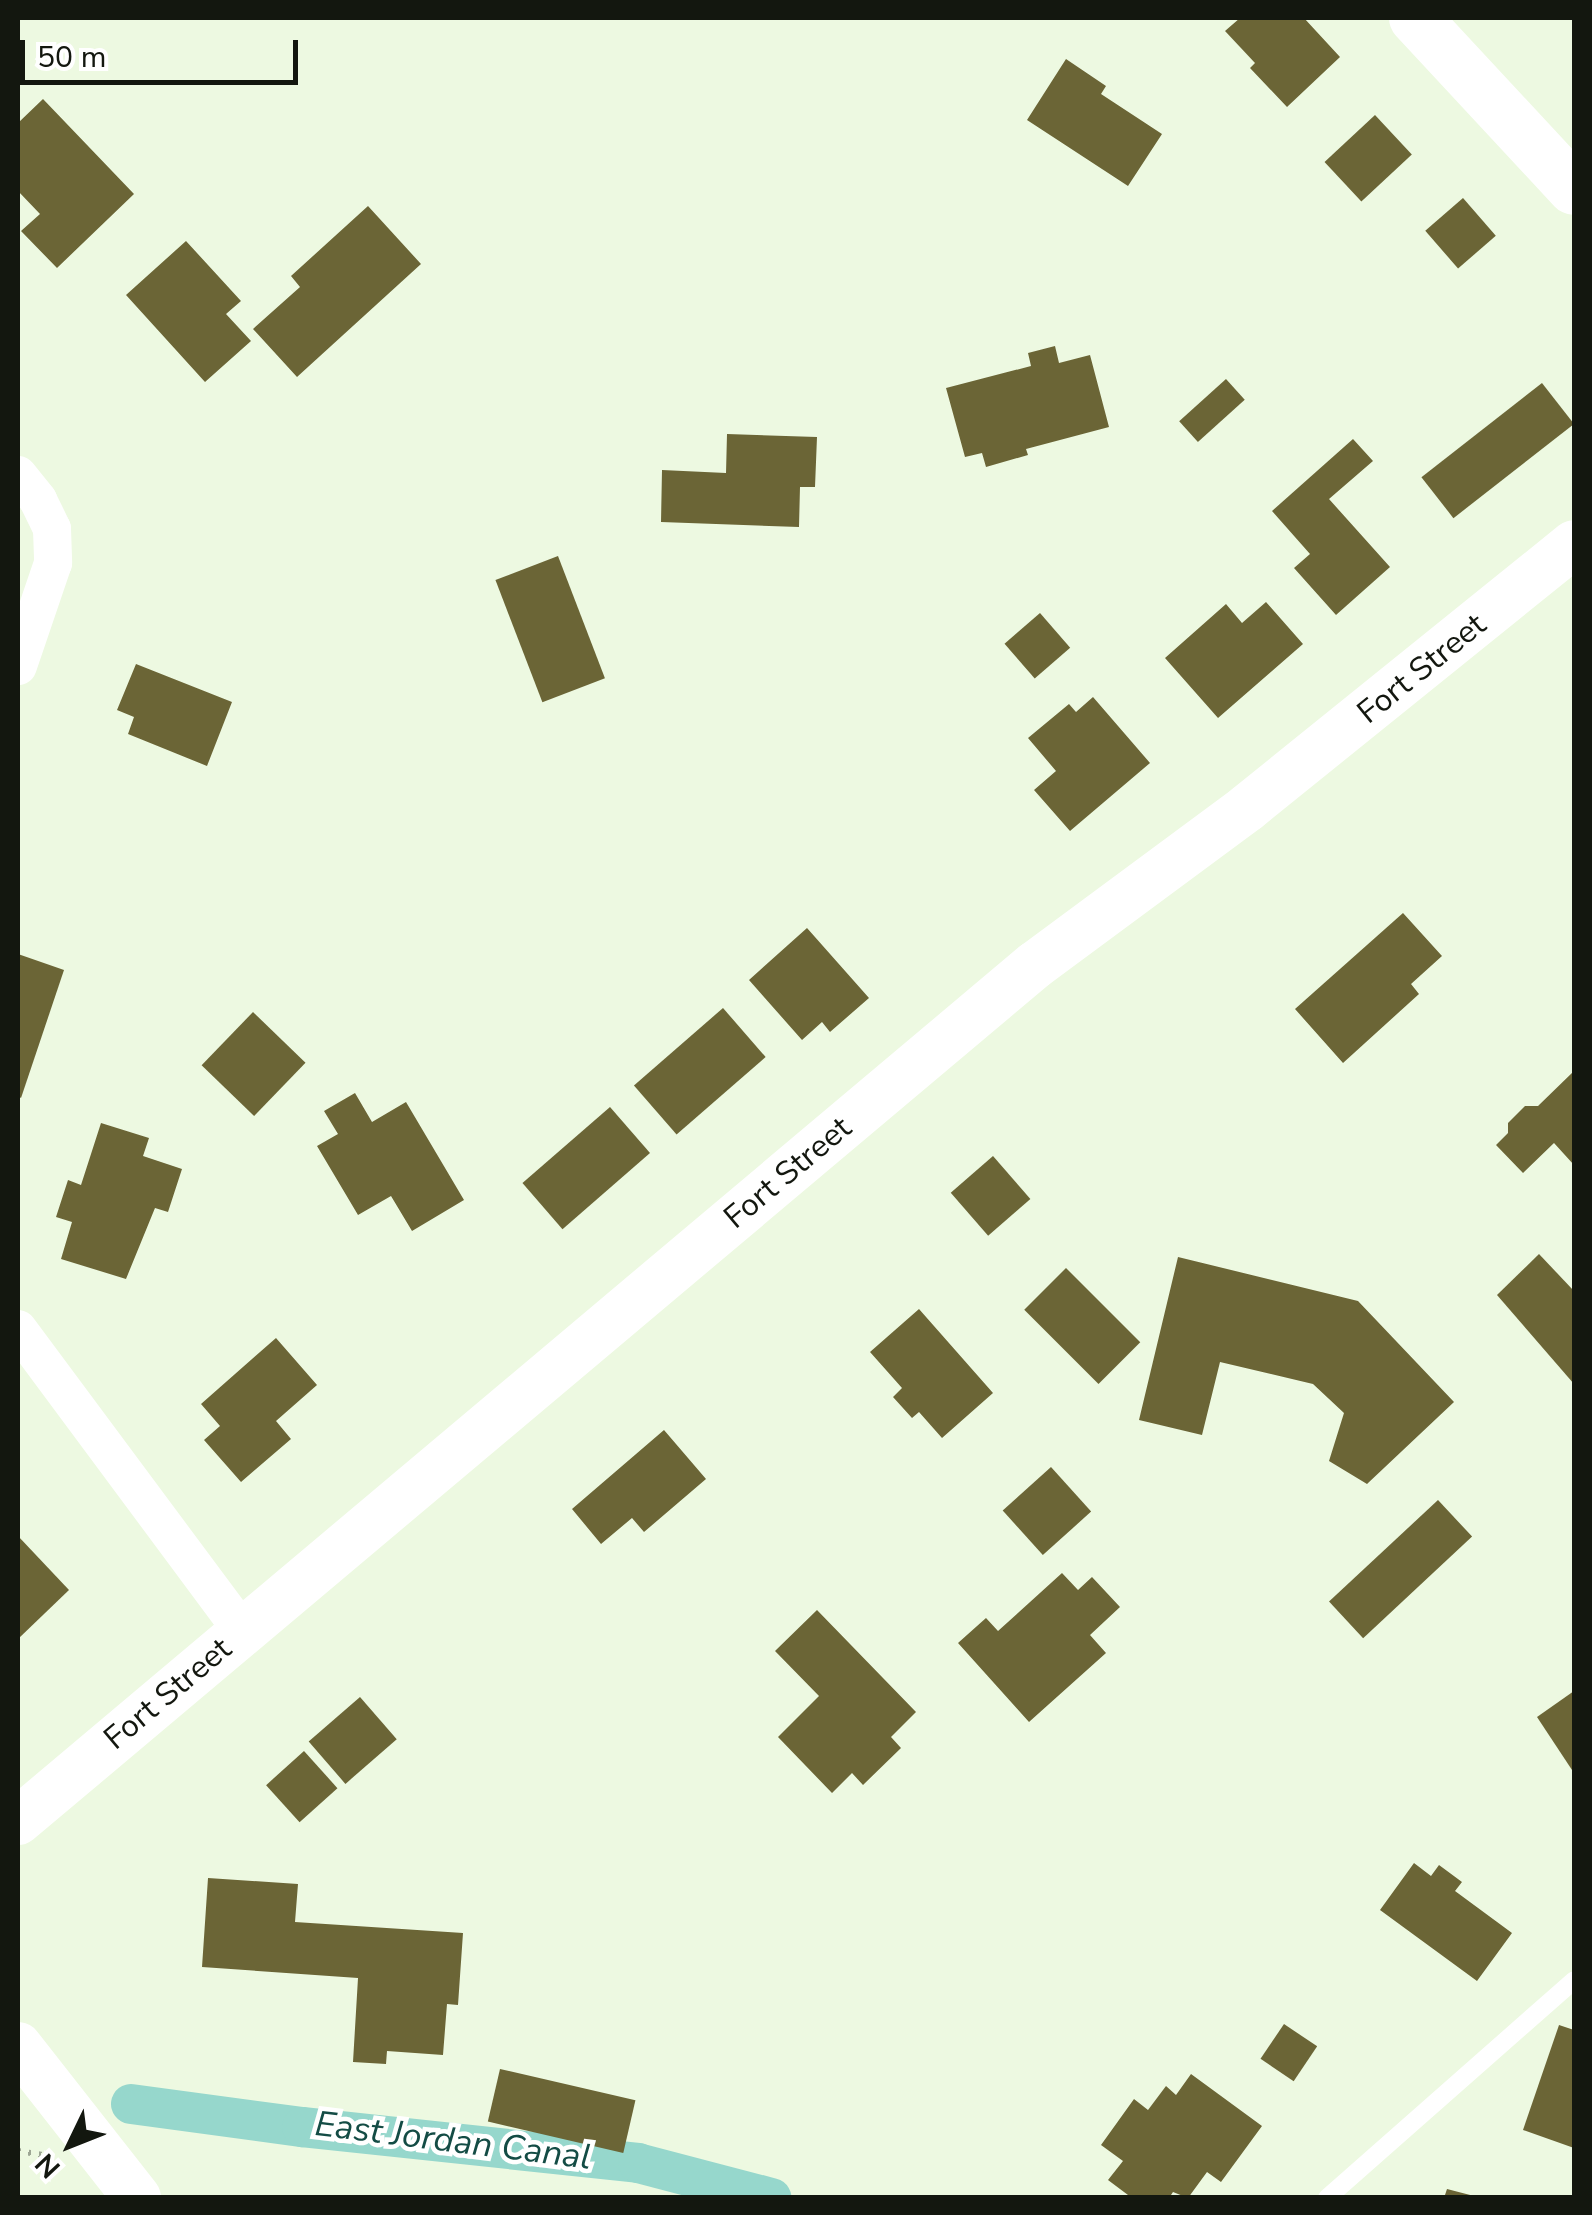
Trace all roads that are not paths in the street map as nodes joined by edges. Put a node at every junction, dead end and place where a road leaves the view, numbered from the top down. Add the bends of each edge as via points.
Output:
1 (1414, 18) edge
2 (1574, 189) edge
3 (18, 475) edge
4 (1574, 544) edge
5 (18, 666) edge
6 (18, 1328) edge
7 (242, 1631) junction
8 (18, 1821) edge
9 (1574, 1980) edge
10 (18, 2046) edge
11 (136, 2198) edge
12 (1327, 2198) edge

1 - 2 main road
3 - 5 street via 52,530 53,562
4 - 7 street, Fort Street via 1247,808 1035,965
6 - 7 street
7 - 8 street, Fort Street
9 - 12 lane
10 - 11 street

